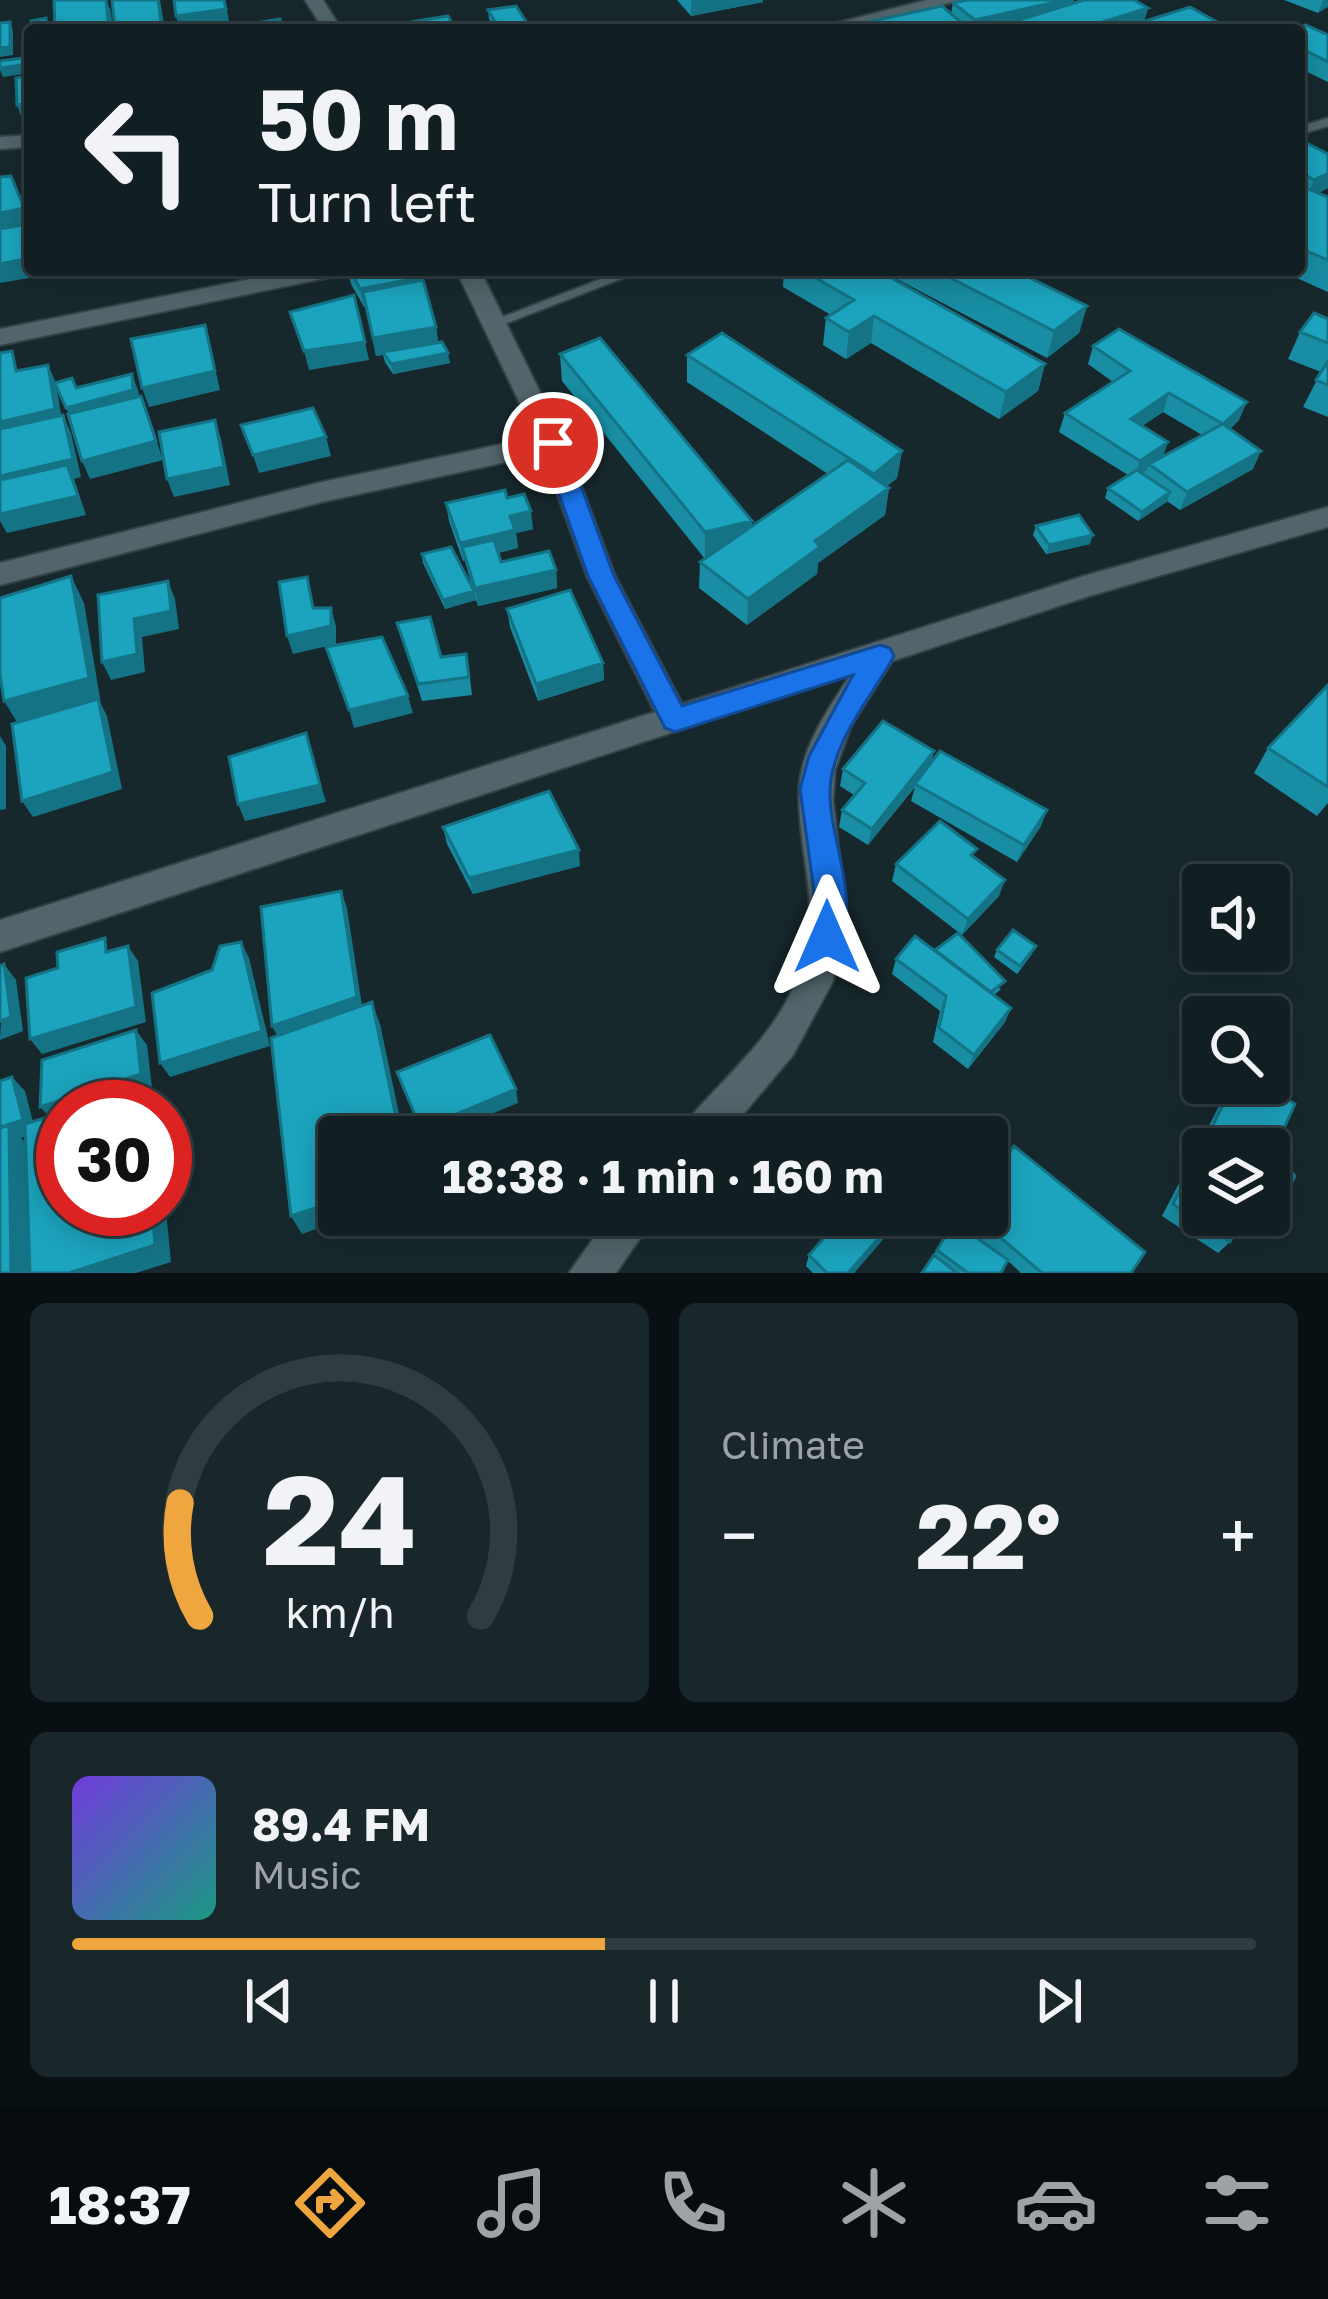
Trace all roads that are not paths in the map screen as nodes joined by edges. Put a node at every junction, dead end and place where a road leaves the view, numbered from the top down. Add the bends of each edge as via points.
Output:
1 (848, 0) edge
2 (952, 0) edge
3 (869, 20) junction
4 (849, 24) edge
5 (302, 276) edge
6 (471, 276) edge
7 (621, 276) edge
8 (494, 323) junction
9 (0, 337) edge
10 (553, 443) junction
11 (1328, 517) edge
12 (0, 574) edge
13 (880, 656) junction
14 (675, 720) junction
15 (0, 936) edge
16 (716, 1116) edge
17 (619, 1236) edge
18 (590, 1273) edge

1 - 3 street
2 - 3 street
3 - 4 street
5 - 9 street
6 - 8 street
7 - 8 lane
8 - 10 street
10 - 12 street
10 - 14 street via 601,576
11 - 13 street
13 - 14 street
13 - 16 street via 844,711 815,789 830,891 814,984
14 - 15 street
17 - 18 street

